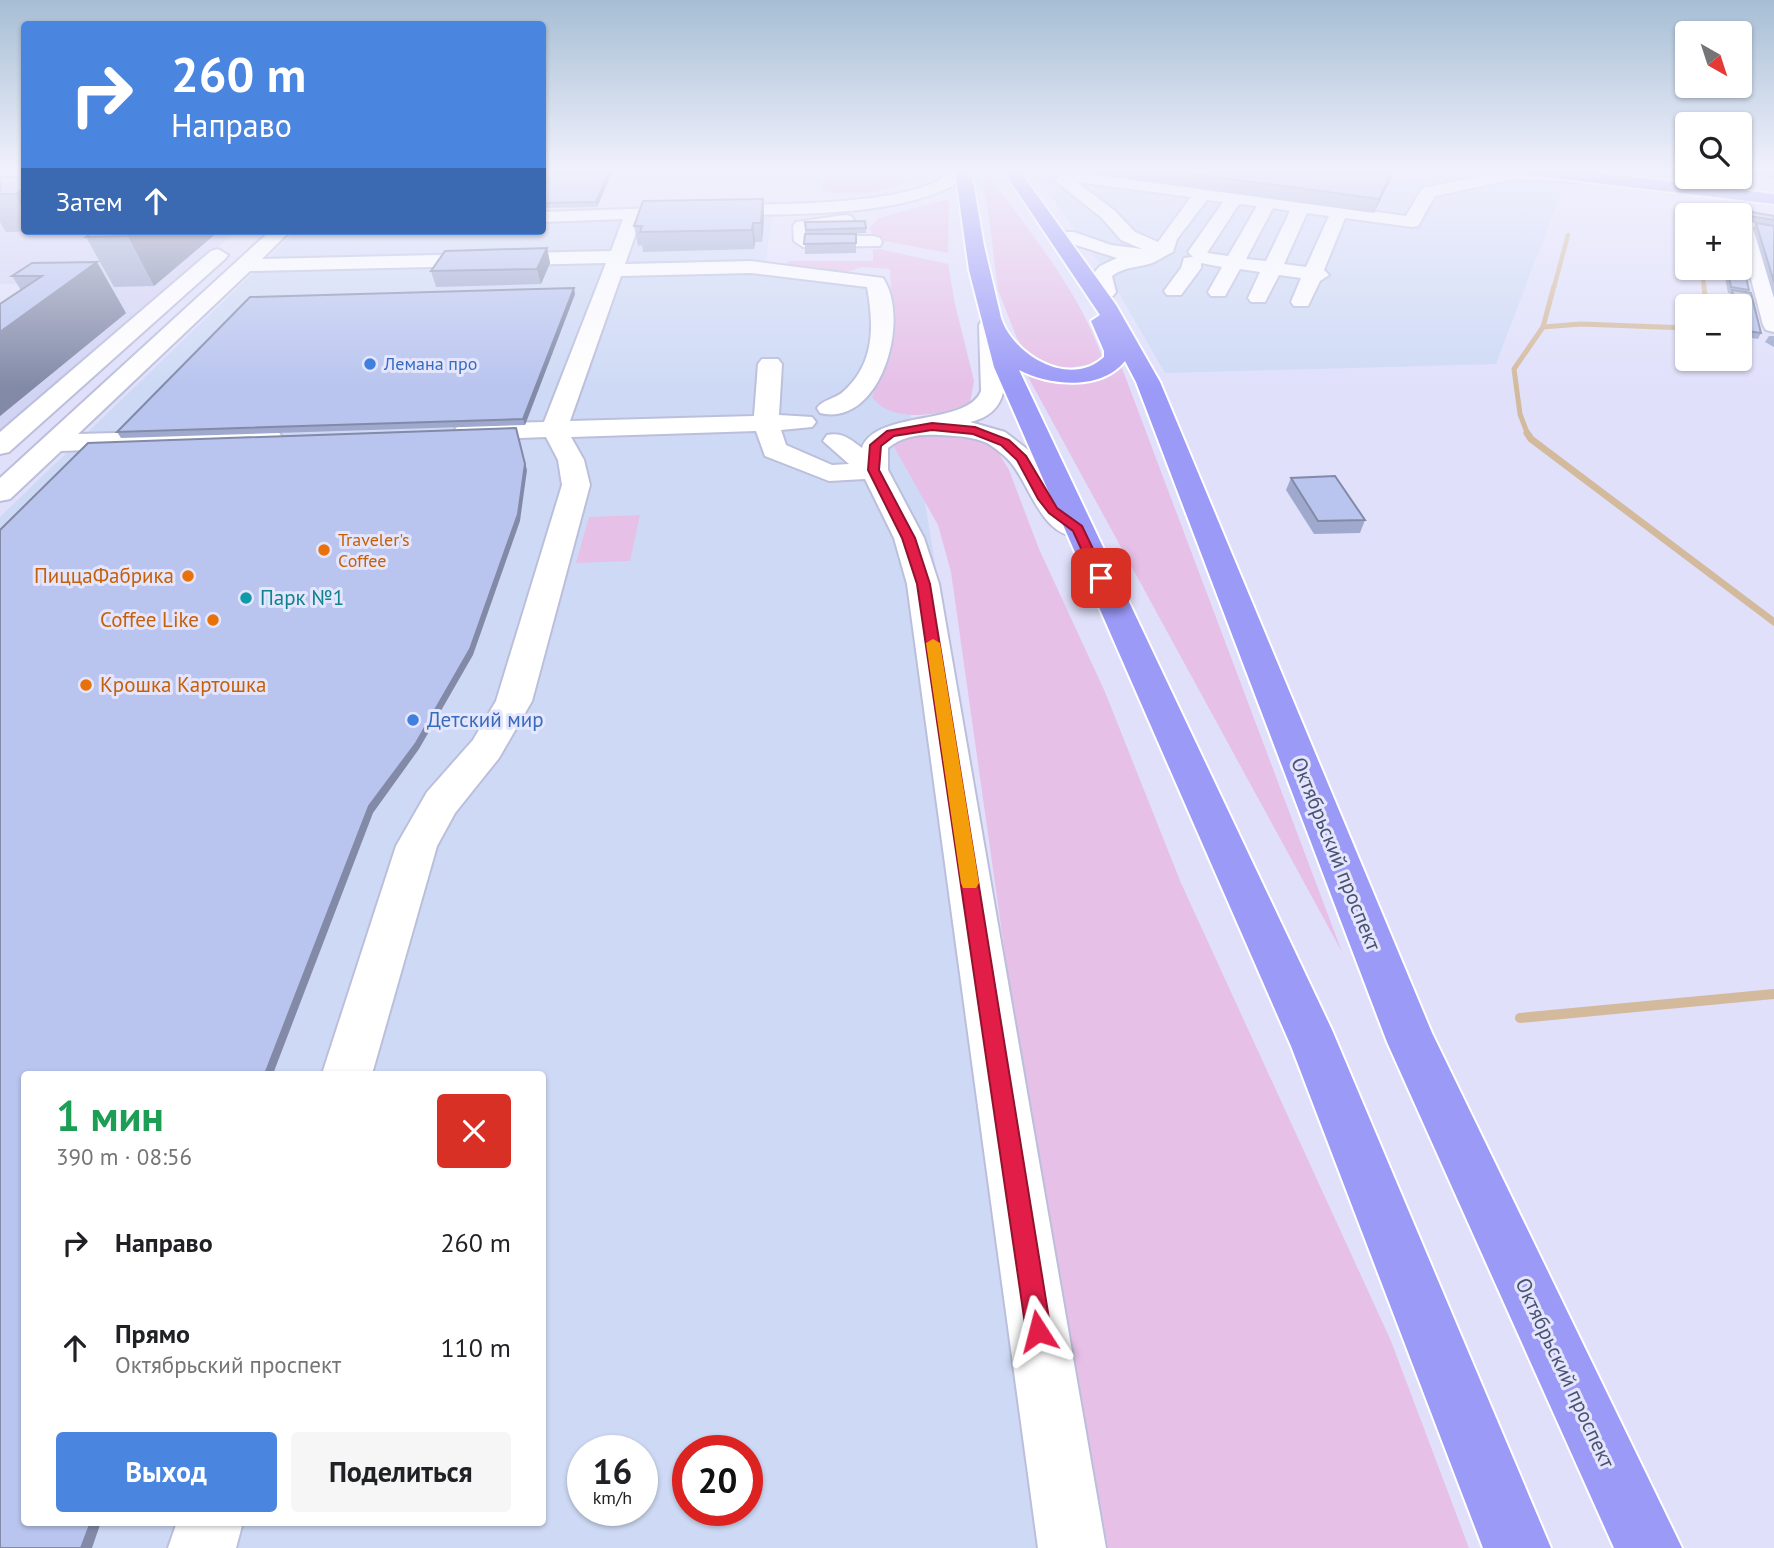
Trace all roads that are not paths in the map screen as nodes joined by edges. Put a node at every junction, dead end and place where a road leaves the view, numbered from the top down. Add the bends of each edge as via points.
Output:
1 (232, 242) edge
2 (269, 242) edge
3 (623, 242) edge
4 (846, 242) edge
5 (973, 242) edge
6 (1061, 242) edge
7 (1071, 242) edge
8 (1080, 242) edge
9 (1140, 242) edge
10 (1167, 242) edge
11 (1206, 242) edge
12 (1245, 242) edge
13 (1285, 242) edge
14 (1328, 242) edge
15 (1755, 242) edge
16 (873, 243) junction
17 (1164, 254) junction
18 (1197, 257) junction
19 (615, 263) junction
20 (1233, 263) junction
21 (245, 265) junction
22 (766, 269) junction
23 (1273, 269) junction
24 (1316, 275) junction
25 (876, 282) junction
26 (1138, 282) dead end
27 (1174, 291) dead end
28 (1218, 292) dead end
29 (1258, 298) dead end
30 (1103, 299) junction
31 (1301, 302) dead end
32 (990, 325) junction
33 (1774, 325) edge
34 (770, 364) dead end
35 (870, 375) junction
36 (829, 408) junction
37 (803, 422) junction
38 (766, 423) junction
39 (868, 424) junction
40 (554, 429) junction
41 (440, 433) edge
42 (288, 437) edge
43 (836, 441) junction
44 (53, 443) junction
45 (0, 446) edge
46 (0, 493) edge
47 (1078, 529) junction
48 (348, 1071) edge
49 (209, 1526) edge
50 (202, 1548) edge
51 (1072, 1548) edge
52 (1517, 1548) edge
53 (1648, 1548) edge

1 - 45 lane
2 - 21 lane
3 - 19 lane
4 - 16 lane
5 - 32 main road
6 - 30 main road, Октябрьский проспект
7 - 30 main road
8 - 17 lane via 1119,254
9 - 17 lane
10 - 17 lane
11 - 18 lane
12 - 20 lane
13 - 23 lane
14 - 24 lane
15 - 33 lane
16 - 22 lane via 788,259
16 - 25 lane
17 - 18 lane
17 - 26 lane
17 - 30 lane via 1108,268 1102,275
18 - 20 lane
18 - 27 lane
19 - 21 lane
19 - 22 lane
19 - 40 lane
20 - 23 lane
20 - 28 lane
21 - 44 lane
22 - 25 lane
23 - 24 lane
23 - 29 lane
24 - 31 lane
25 - 35 lane via 884,321 879,361
30 - 32 main road via 1101,319 1116,355 1110,366 1092,373 1058,374 1027,365
30 - 53 main road, Октябрьский проспект via 1153,394 1410,1042
32 - 39 lane via 993,391 978,411 957,418
32 - 47 main road
34 - 38 lane
35 - 36 lane via 853,398
35 - 39 lane
36 - 37 lane via 810,414
36 - 39 lane
37 - 38 lane
37 - 43 lane via 810,435
38 - 39 lane via 774,450 829,473
38 - 40 lane
39 - 43 lane
39 - 43 lane via 850,440
39 - 47 lane via 885,436 940,426 967,429 1005,443 1022,458 1043,499
39 - 51 lane via 925,594
40 - 41 lane
40 - 48 lane via 571,460 576,485 514,701 486,749 441,803 417,846
42 - 44 lane
44 - 46 lane
47 - 52 main road via 1315,1046
49 - 50 lane

